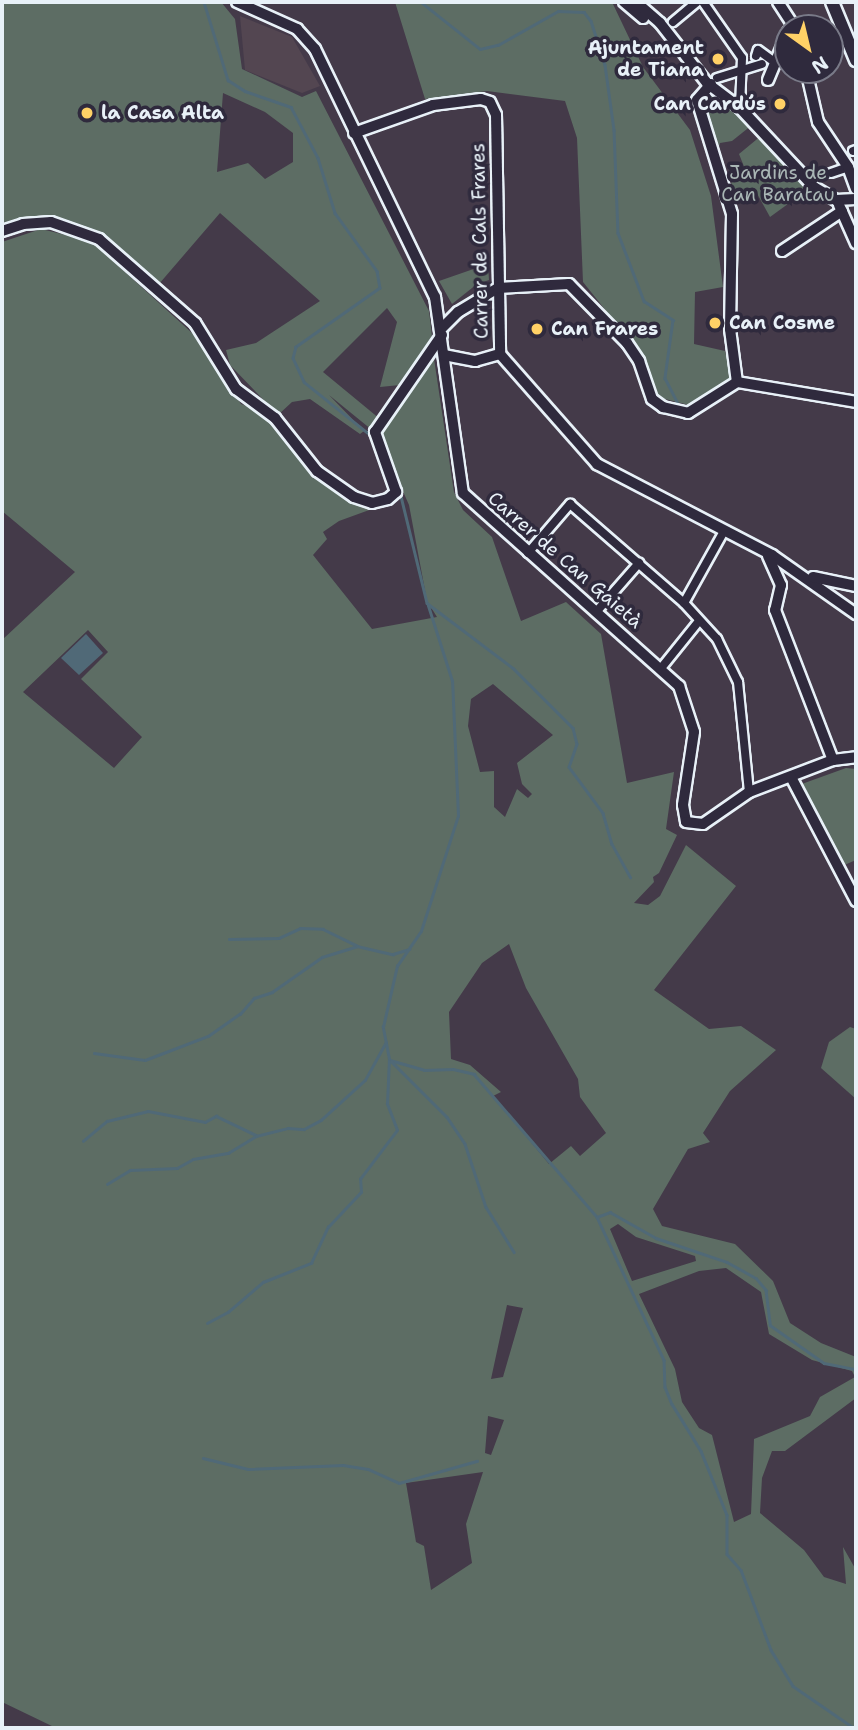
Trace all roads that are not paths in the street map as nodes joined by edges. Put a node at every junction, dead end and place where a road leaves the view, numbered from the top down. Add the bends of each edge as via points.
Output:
1 (237, 2) edge
2 (624, 2) edge
3 (636, 2) edge
4 (697, 2) edge
5 (703, 2) edge
6 (832, 2) edge
7 (668, 26) junction
8 (756, 56) dead end
9 (856, 60) edge
10 (774, 61) edge
11 (762, 64) dead end
12 (774, 65) edge
13 (742, 74) junction
14 (768, 80) dead end
15 (714, 81) junction
16 (809, 84) edge
17 (740, 108) junction
18 (354, 133) junction
19 (849, 152) edge
20 (848, 167) junction
21 (831, 173) dead end
22 (856, 189) edge
23 (856, 199) edge
24 (836, 200) junction
25 (842, 211) junction
26 (2, 231) edge
27 (856, 243) edge
28 (782, 251) dead end
29 (498, 288) junction
30 (441, 332) junction
31 (500, 354) junction
32 (444, 355) junction
33 (737, 382) junction
34 (856, 402) edge
35 (724, 531) junction
36 (764, 551) junction
37 (528, 553) junction
38 (639, 563) junction
39 (804, 575) junction
40 (781, 585) junction
41 (856, 586) edge
42 (684, 603) junction
43 (597, 611) junction
44 (856, 614) edge
45 (699, 621) junction
46 (662, 667) junction
47 (856, 757) edge
48 (833, 760) junction
49 (791, 777) junction
50 (748, 792) junction
51 (856, 901) edge

1 - 18 street, Carrer de Can Gaietà via 297,29 315,49
2 - 7 street
3 - 7 street
4 - 7 street
5 - 13 street via 742,58
6 - 9 street
7 - 15 street
8 - 10 street via 758,50
11 - 13 street
12 - 14 street
13 - 15 street
13 - 17 street
15 - 17 street
15 - 33 street via 697,100 732,214 730,329
16 - 19 street via 818,122
17 - 24 street via 814,187
18 - 29 street, Carrer de Cals Frares via 433,105 490,102 496,115
18 - 30 street, Carrer de Can Gaietà via 435,297
19 - 20 street
20 - 21 street
20 - 22 street
23 - 24 street
24 - 25 street
25 - 27 street
25 - 28 street
26 - 30 street via 23,223 51,222 99,239 195,323 236,389 275,418 317,471 354,497 372,503 396,492 375,432
29 - 30 street via 458,312
29 - 31 street, Carrer de Cals Frares
29 - 33 street via 569,284 626,343 639,361 652,399 663,407 688,413
30 - 32 street, Carrer de Can Gaietà
31 - 32 street via 475,361
31 - 35 street, Carrer de Cals Frares via 597,464
32 - 37 street, Carrer de Can Gaietà via 463,493
33 - 34 street
35 - 36 street, Carrer de Cals Frares
35 - 42 street
36 - 39 street, Carrer de Cals Frares
36 - 40 street
37 - 38 street via 570,504
37 - 43 street, Carrer de Can Gaietà
38 - 42 street
38 - 43 street
39 - 40 street
39 - 41 street
39 - 44 street, Carrer de Cals Frares
40 - 48 street via 775,610
42 - 45 street
43 - 46 street, Carrer de Can Gaietà
45 - 46 street
45 - 50 street via 733,664
46 - 50 street, Carrer de Can Gaietà via 690,708 694,733 683,805 685,822 703,824
47 - 48 street
48 - 49 street
49 - 50 street
49 - 51 street

